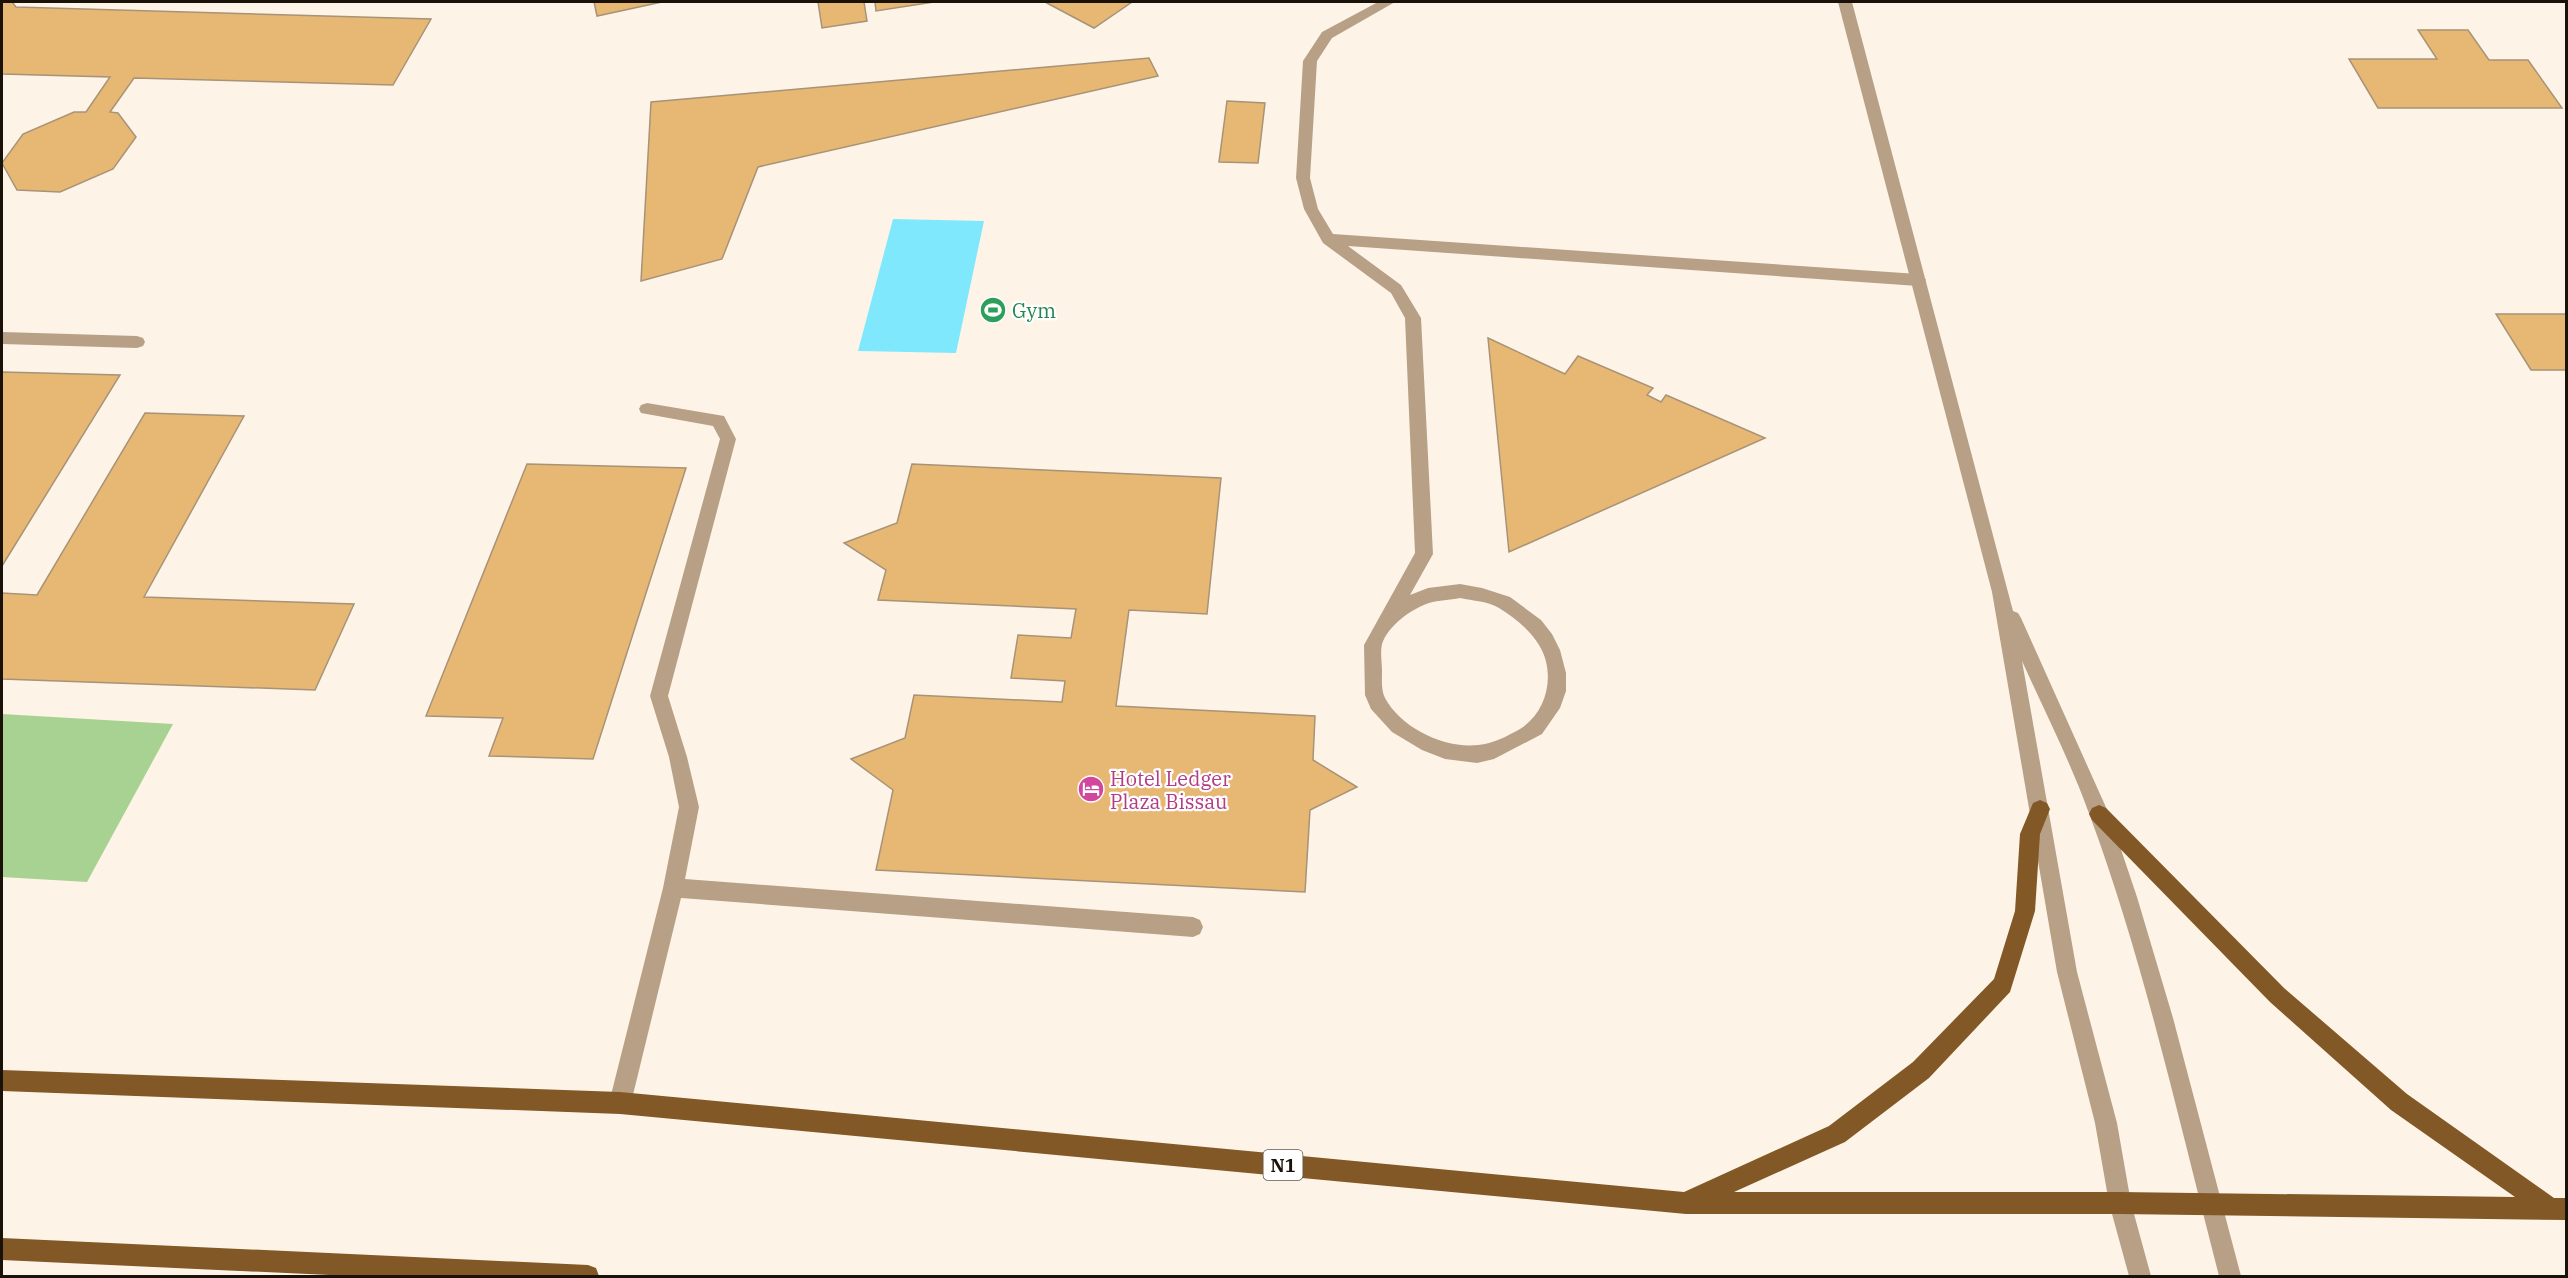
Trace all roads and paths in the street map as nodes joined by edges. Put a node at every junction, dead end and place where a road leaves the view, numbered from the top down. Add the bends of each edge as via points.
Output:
1 (1388, 2) edge
2 (1845, 2) edge
3 (1328, 239) junction
4 (1918, 280) junction
5 (2, 338) edge
6 (137, 342) dead end
7 (647, 409) dead end
8 (2001, 592) junction
9 (1386, 622) junction
10 (2040, 809) junction
11 (2099, 814) junction
12 (673, 888) junction
13 (1193, 927) dead end
14 (2, 1081) edge
15 (620, 1103) junction
16 (1686, 1203) junction
17 (2120, 1203) junction
18 (2210, 1204) junction
19 (2558, 1209) edge
20 (2, 1249) edge
21 (588, 1276) edge
22 (2140, 1276) edge
23 (2230, 1276) edge

1 - 3 street via 1327,35 1310,61 1302,178 1311,209
2 - 4 street
3 - 4 street
3 - 9 street via 1396,289 1413,318 1424,554
4 - 8 street
5 - 6 street
7 - 12 street via 718,420 728,439 659,696 689,807
8 - 10 street
8 - 11 street
9 - 9 street via 1373,646 1372,688 1378,704 1398,728 1439,750 1490,752 1533,732 1546,717 1557,690 1557,668 1548,641 1529,618 1502,601 1460,591 1425,597 1398,610
10 - 16 main road via 2030,834 2025,910 2003,985 1921,1070 1837,1134
10 - 17 street via 2067,972 2106,1123
11 - 18 street via 2163,1018
11 - 19 main road via 2277,995 2399,1102
12 - 13 street
12 - 15 street
14 - 15 main road, N1
15 - 16 main road, N1
16 - 17 main road, N1
17 - 18 main road, N1
17 - 22 street
18 - 19 main road, N1
18 - 23 street
20 - 21 main road

